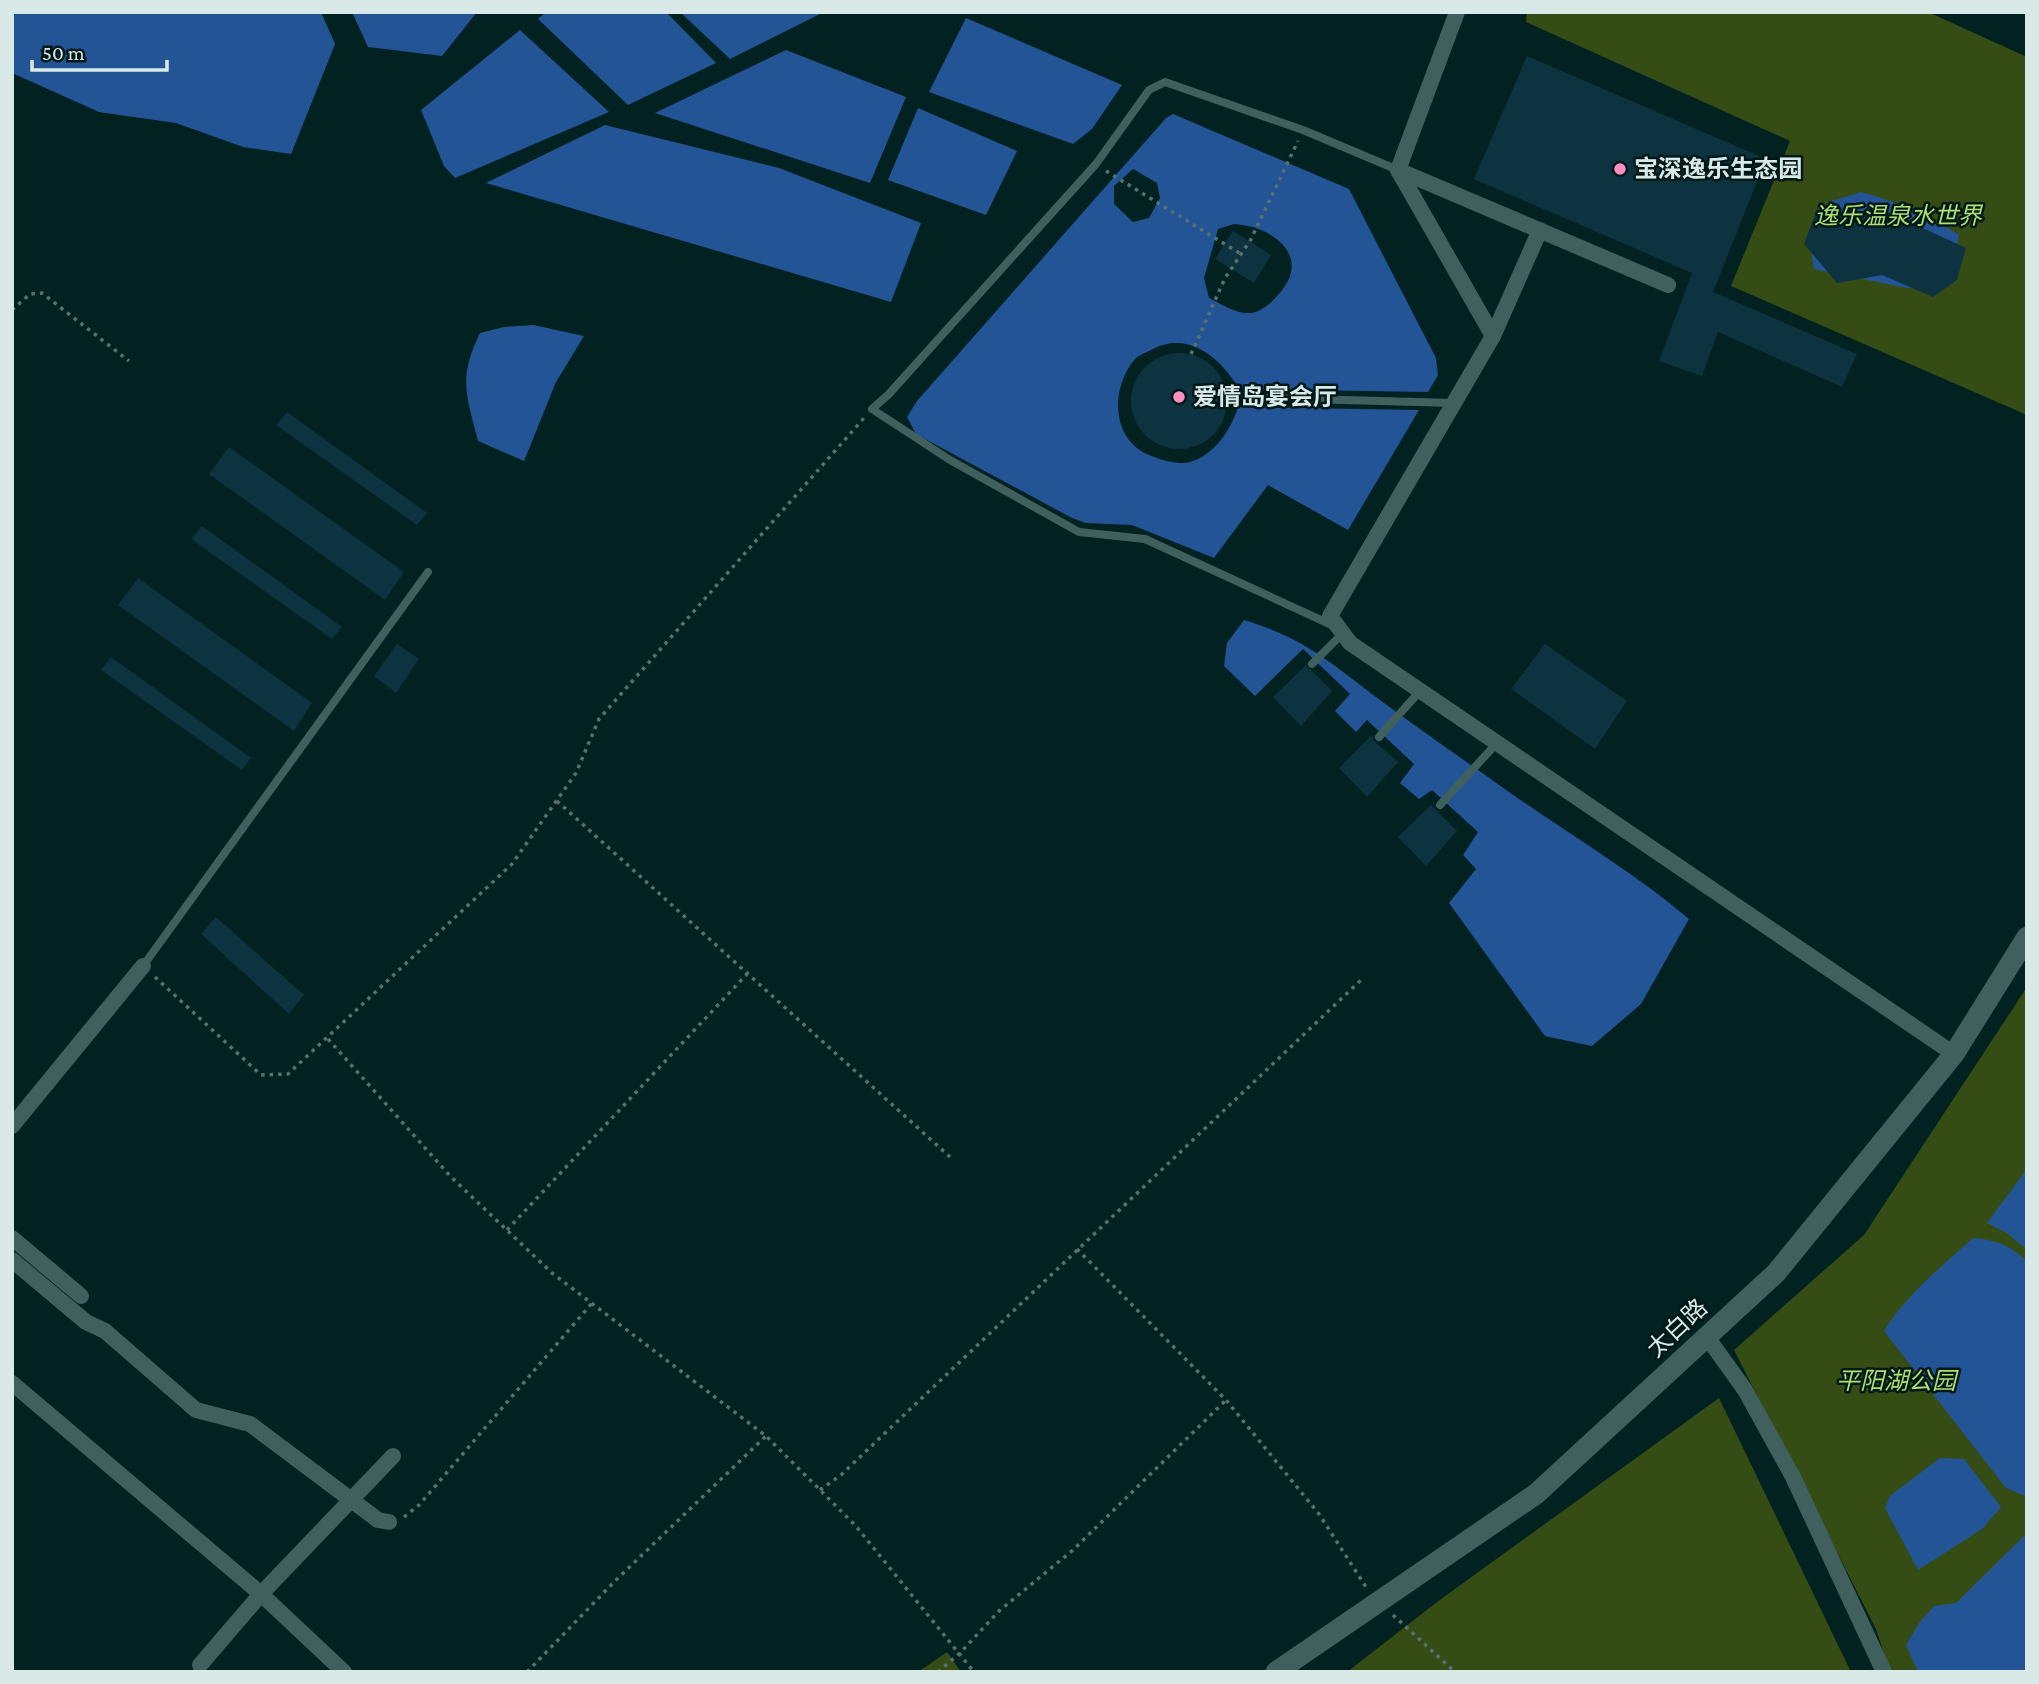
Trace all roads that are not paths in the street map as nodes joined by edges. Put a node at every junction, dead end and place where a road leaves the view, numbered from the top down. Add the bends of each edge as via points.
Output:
1 (1457, 12) edge
2 (1398, 170) junction
3 (1540, 230) junction
4 (1668, 285) dead end
5 (1493, 336) junction
6 (1235, 397) dead end
7 (1454, 403) junction
8 (428, 572) dead end
9 (1341, 631) junction
10 (1312, 664) dead end
11 (1420, 691) junction
12 (1379, 737) dead end
13 (1497, 743) junction
14 (1440, 805) dead end
15 (2027, 937) edge
16 (143, 966) joint
17 (1954, 1054) junction
18 (12, 1126) edge
19 (12, 1238) edge
20 (12, 1260) edge
21 (81, 1296) dead end
22 (1707, 1337) junction
23 (12, 1383) edge
24 (393, 1455) dead end
25 (352, 1498) junction
26 (389, 1522) road end
27 (261, 1594) junction
28 (200, 1665) dead end
29 (344, 1672) edge
30 (1276, 1672) edge
31 (1884, 1672) edge

1 - 2 street
2 - 3 street
2 - 5 street
2 - 9 lane via 1303,130 1166,82 1149,90 1096,164 872,409 950,460 1079,532 1145,539
3 - 4 street
3 - 5 street
5 - 7 street
6 - 7 lane
7 - 9 street via 1330,616
8 - 16 lane
9 - 10 lane
9 - 11 street via 1350,643
11 - 12 lane
11 - 13 street
13 - 14 lane
13 - 17 street
15 - 17 main road, 太白路
16 - 18 street
17 - 22 main road, 太白路 via 1776,1273
19 - 21 street
20 - 25 street via 86,1322 105,1331 196,1410 250,1424
22 - 30 main road, 太白路 via 1536,1494
22 - 31 street via 1745,1390 1793,1477
23 - 27 street
24 - 25 street
25 - 26 street via 378,1520
25 - 27 street
27 - 28 street
27 - 29 street

